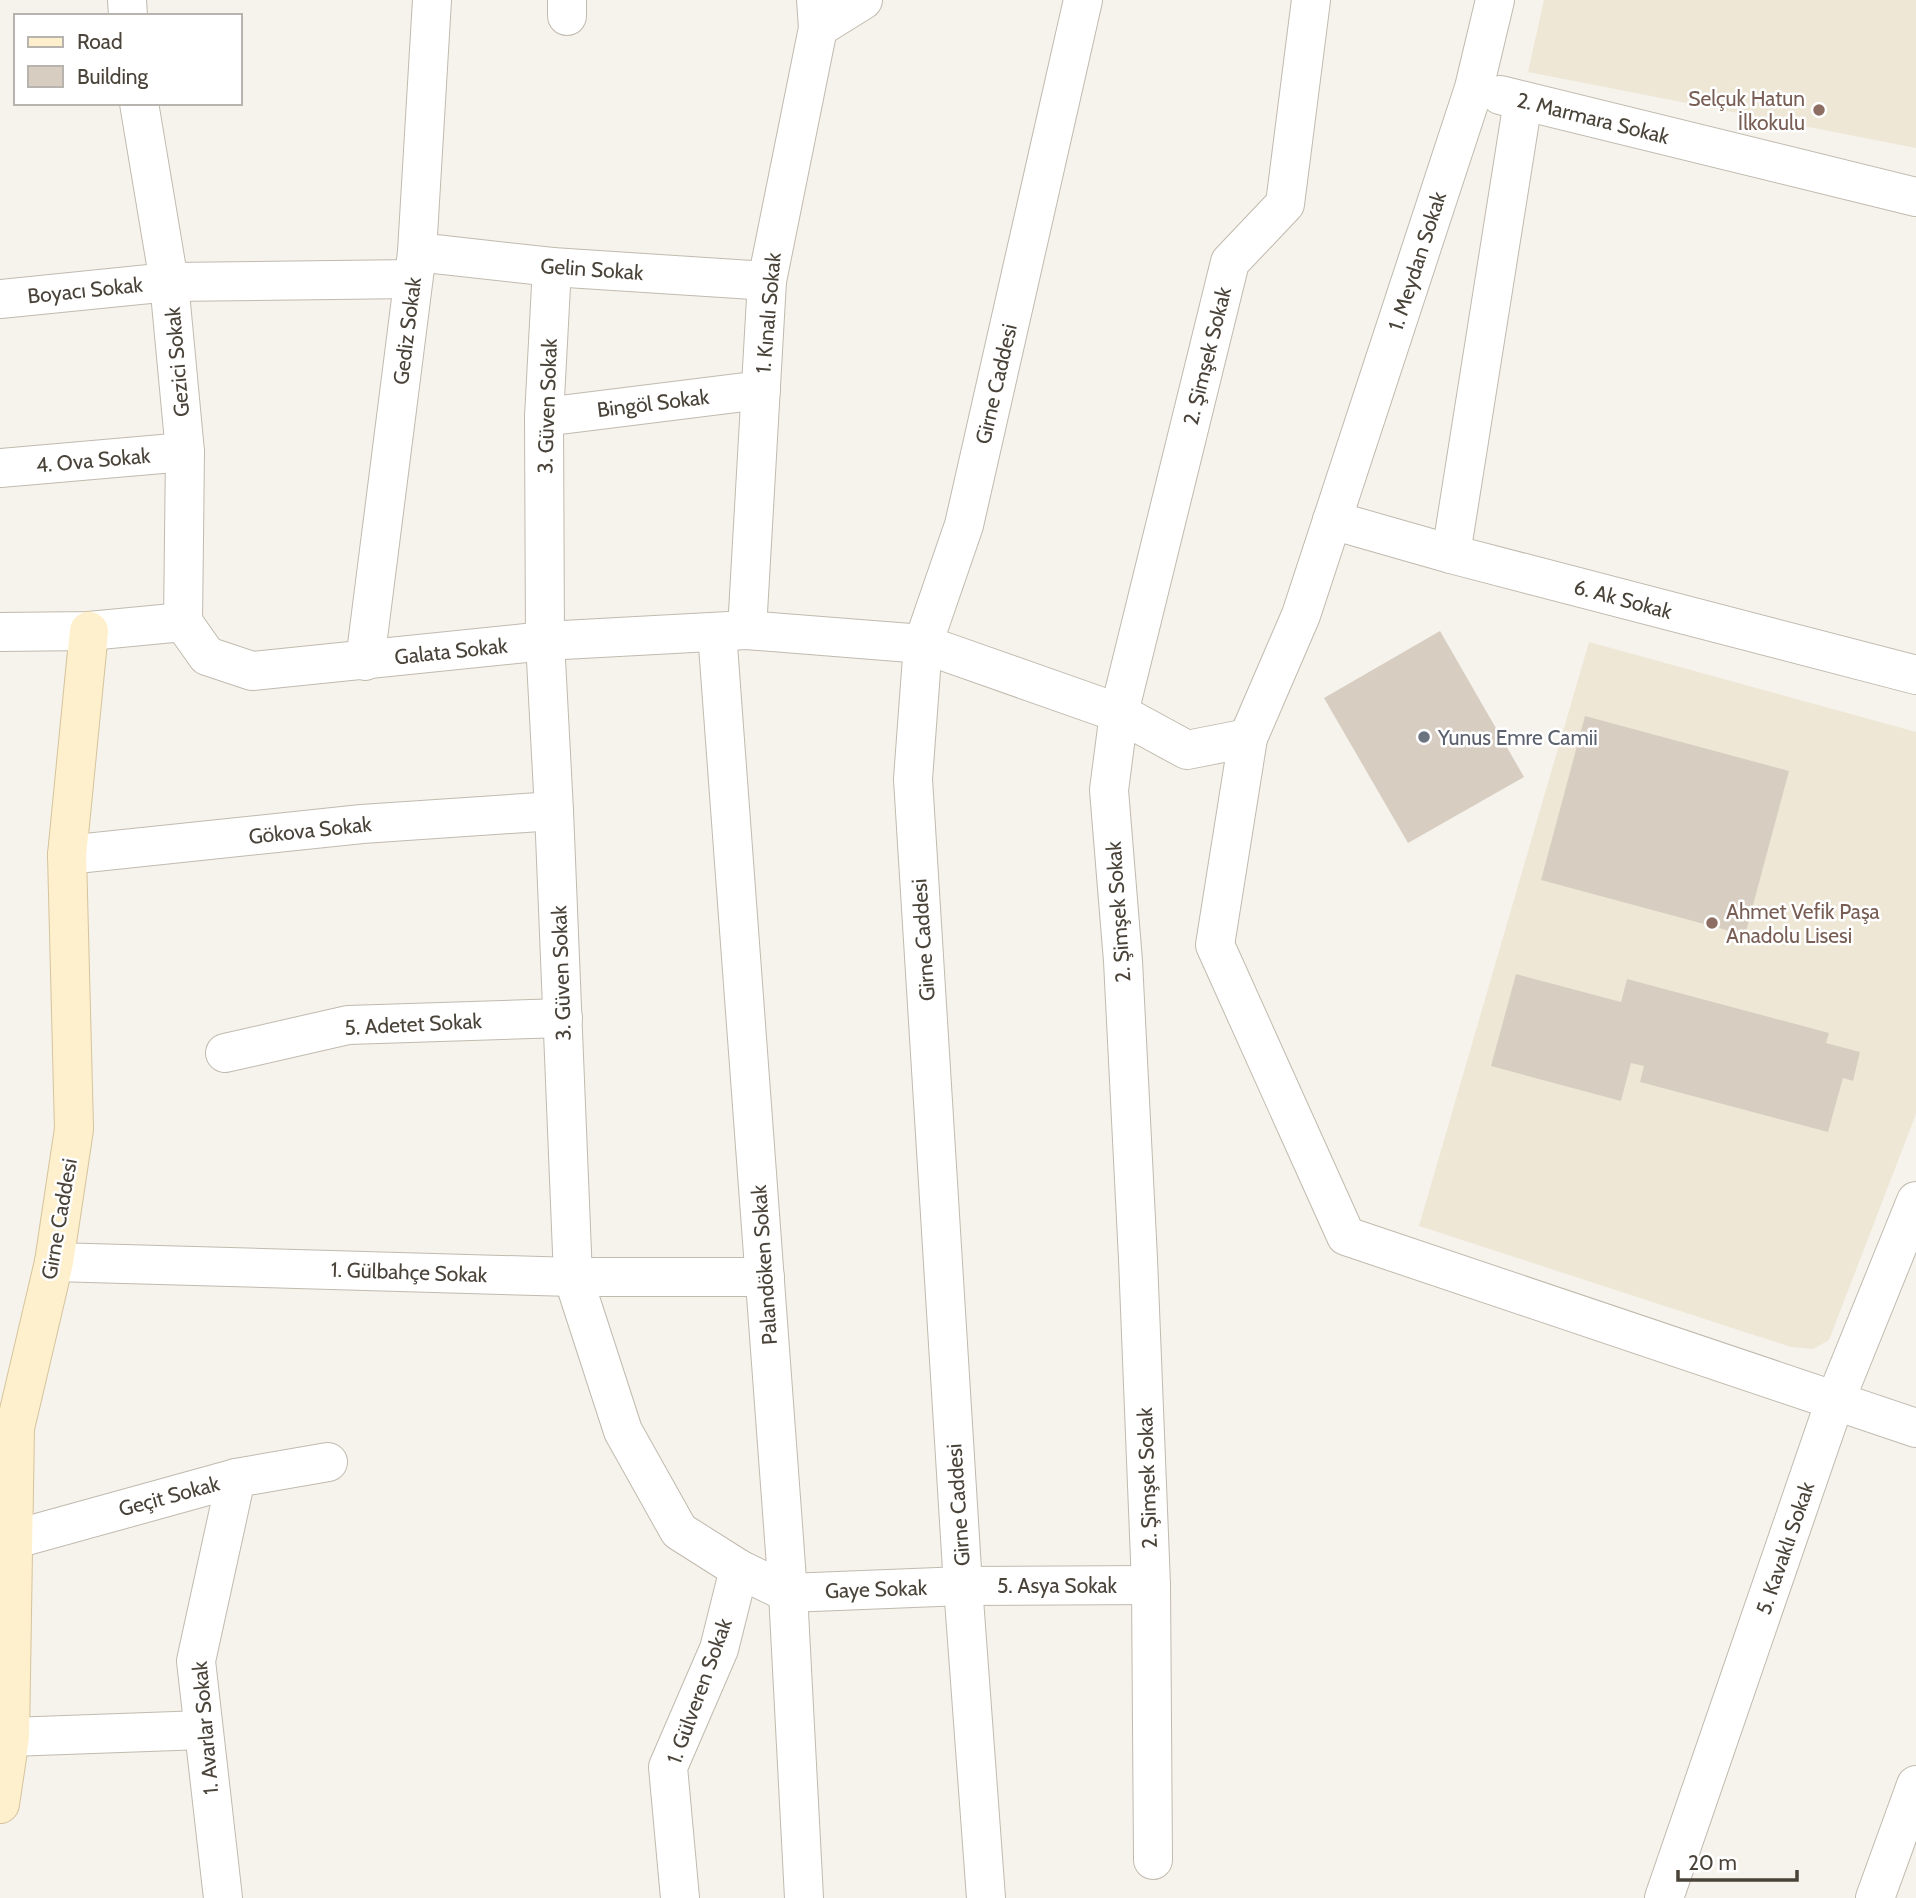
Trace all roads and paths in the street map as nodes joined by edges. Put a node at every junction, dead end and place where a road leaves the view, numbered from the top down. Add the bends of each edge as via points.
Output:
1 (432, 0) edge
2 (863, 0) edge
3 (1083, 0) edge
4 (1311, 0) edge
5 (1495, 0) edge
6 (817, 14) edge
7 (1474, 88) junction
8 (1523, 101) junction
9 (139, 105) edge
10 (1916, 197) edge
11 (415, 265) junction
12 (552, 267) junction
13 (767, 281) junction
14 (169, 282) junction
15 (0, 299) edge
16 (761, 390) junction
17 (544, 417) junction
18 (185, 452) junction
19 (0, 468) edge
20 (1332, 520) junction
21 (1451, 554) junction
22 (183, 622) junction
23 (89, 631) junction
24 (732, 631) junction
25 (0, 632) edge
26 (545, 641) junction
27 (923, 643) junction
28 (365, 661) junction
29 (1916, 675) edge
30 (1119, 713) junction
31 (1248, 738) junction
32 (554, 811) junction
33 (67, 855) junction
34 (563, 1018) junction
35 (225, 1053) dead end
36 (1916, 1201) edge
37 (54, 1262) junction
38 (573, 1277) junction
39 (765, 1277) junction
40 (1835, 1401) junction
41 (8, 1426) edge
42 (1916, 1428) edge
43 (328, 1462) dead end
44 (236, 1478) junction
45 (12, 1540) junction
46 (739, 1569) junction
47 (1151, 1585) junction
48 (963, 1586) junction
49 (788, 1593) junction
50 (203, 1730) junction
51 (10, 1737) junction
52 (1916, 1785) edge
53 (0, 1804) edge
54 (1153, 1860) dead end
55 (223, 1898) edge
56 (680, 1898) edge
57 (804, 1898) edge
58 (986, 1898) edge
59 (1664, 1898) edge
60 (1875, 1898) edge

1 - 11 street, Gediz Sokak
2 - 6 street
3 - 27 street, Girne Caddesi via 964,525
4 - 30 street, 2. Şimşek Sokak via 1285,204 1230,262
5 - 7 street, 1. Meydan Sokak
6 - 13 street, 1. Kınalı Sokak
7 - 8 street, 2. Marmara Sokak
7 - 20 street, 1. Meydan Sokak
8 - 10 street, 2. Marmara Sokak
8 - 21 street
9 - 14 street, Gezici Sokak
11 - 12 street, Gelin Sokak
11 - 14 street, Gelin Sokak
11 - 28 street, Gediz Sokak
12 - 13 street, Gelin Sokak
12 - 17 street, 3. Güven Sokak
13 - 16 street, 1. Kınalı Sokak
14 - 15 street, Boyacı Sokak
14 - 18 street, Gezici Sokak
16 - 17 street, Bingöl Sokak
16 - 24 street, 1. Kınalı Sokak
17 - 26 street, 3. Güven Sokak
18 - 19 street, 4. Ova Sokak
18 - 22 street, Gezici Sokak
20 - 21 street, 6. Ak Sokak
20 - 31 street, 1. Meydan Sokak via 1301,615
21 - 29 street, 6. Ak Sokak
22 - 23 street
22 - 28 street, Galata Sokak via 207,656 252,671
23 - 25 street
23 - 33 main road, Girne Caddesi
24 - 26 street, Galata Sokak
24 - 27 street, Galata Sokak
24 - 39 street, Palandöken Sokak
26 - 28 street, Galata Sokak
26 - 32 street, 3. Güven Sokak
27 - 30 street, Galata Sokak
27 - 48 street, Girne Caddesi via 913,779
30 - 31 street, Galata Sokak via 1188,750
30 - 47 street, 2. Şimşek Sokak via 1109,790 1123,961
31 - 40 street, 1. Meydan Sokak via 1215,945 1346,1237
32 - 33 street, Gökova Sokak via 362,824
32 - 34 street, 3. Güven Sokak
33 - 37 main road, Girne Caddesi via 74,1129
34 - 35 street, 5. Adetet Sokak via 348,1025
34 - 38 street, 3. Güven Sokak
36 - 40 street, 5. Kavaklı Sokak
37 - 38 street, 1. Gülbahçe Sokak
37 - 41 main road, Girne Caddesi
38 - 39 street, 1. Gülbahçe Sokak
38 - 46 street, 3. Güven Sokak via 623,1431 679,1531
39 - 49 street, Palandöken Sokak
40 - 42 street, 1. Meydan Sokak
40 - 59 street, 5. Kavaklı Sokak
41 - 45 main road, Girne Caddesi
43 - 44 street, Geçit Sokak
44 - 45 street, Geçit Sokak
44 - 50 street, 1. Avarlar Sokak via 197,1661
45 - 51 main road, Girne Caddesi
46 - 49 street, 3. Güven Sokak
46 - 56 street, 1. Gülveren Sokak via 719,1649 668,1767
47 - 48 street, 5. Asya Sokak
47 - 54 street, 2. Şimşek Sokak
48 - 49 street, Gaye Sokak
48 - 58 street, Girne Caddesi
49 - 57 street, Palandöken Sokak
50 - 51 street
50 - 55 street, 1. Avarlar Sokak
51 - 53 main road, Girne Caddesi
52 - 60 street

